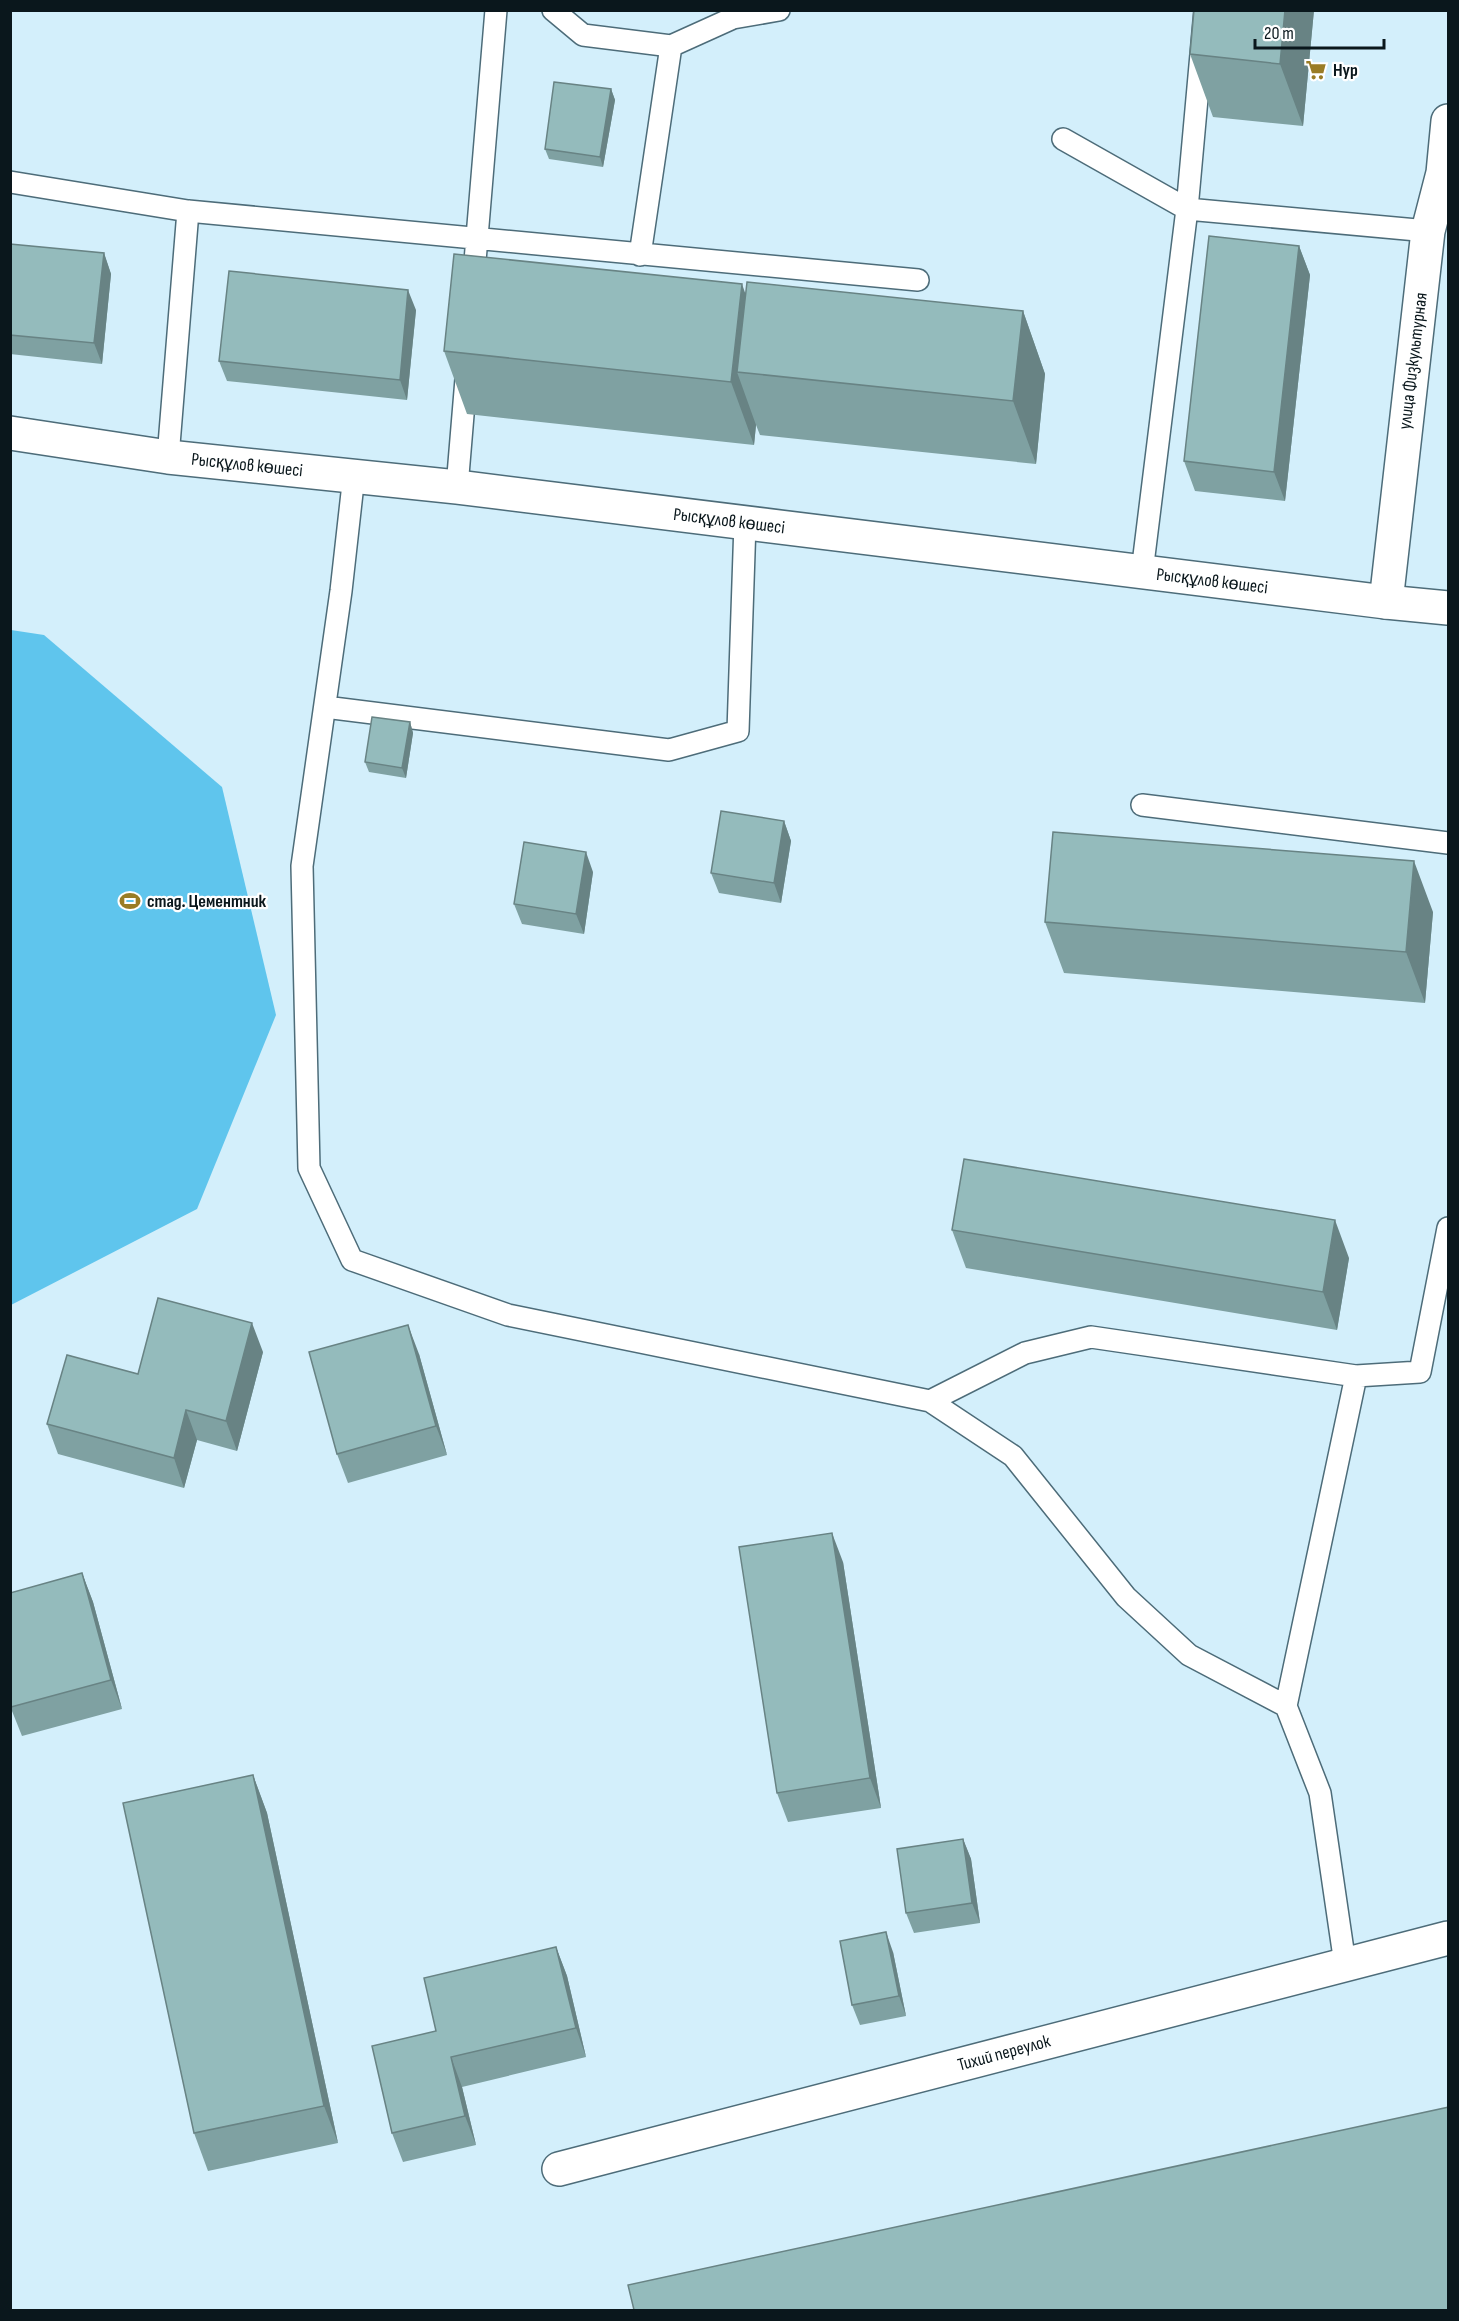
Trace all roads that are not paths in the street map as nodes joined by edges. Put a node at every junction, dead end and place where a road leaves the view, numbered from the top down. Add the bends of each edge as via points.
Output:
1 (496, 10) edge
2 (553, 10) edge
3 (779, 10) edge
4 (1205, 10) edge
5 (671, 46) junction
6 (1449, 121) edge
7 (1063, 139) dead end
8 (1446, 173) edge
9 (10, 182) edge
10 (1187, 209) junction
11 (188, 211) junction
12 (1428, 231) junction
13 (477, 240) junction
14 (640, 255) junction
15 (918, 280) dead end
16 (471, 310) edge
17 (468, 357) edge
18 (10, 434) edge
19 (168, 457) junction
20 (354, 475) junction
21 (457, 487) junction
22 (746, 523) junction
23 (1142, 572) junction
24 (1386, 602) junction
25 (1449, 608) edge
26 (325, 707) junction
27 (1142, 805) dead end
28 (1449, 843) edge
29 (1449, 1228) edge
30 (1356, 1376) junction
31 (930, 1401) junction
32 (1286, 1706) junction
33 (1449, 1938) edge
34 (1345, 1964) junction
35 (559, 2169) dead end

1 - 13 lane
2 - 5 lane via 583,35
3 - 5 lane via 733,18
4 - 10 lane
5 - 14 lane
6 - 8 street, улица Физкультурная
7 - 10 lane
8 - 12 street, улица Физкультурная
9 - 11 lane
10 - 12 lane
10 - 23 lane
11 - 13 lane
11 - 19 lane
12 - 24 street, улица Физкультурная
13 - 14 lane
13 - 16 lane
14 - 15 lane
17 - 21 lane
18 - 19 street, Рысқұлов көшесі
19 - 20 street, Рысқұлов көшесі
20 - 21 street, Рысқұлов көшесі
20 - 26 lane
21 - 22 street, Рысқұлов көшесі
22 - 23 street, Рысқұлов көшесі
22 - 26 lane via 738,731 669,750
23 - 24 street, Рысқұлов көшесі
24 - 25 street, Рысқұлов көшесі
26 - 31 lane via 302,867 309,1168 352,1260 508,1315
27 - 28 lane
29 - 30 lane via 1420,1372
30 - 31 lane via 1091,1337 1025,1353
30 - 32 lane
31 - 32 lane via 1013,1456 1126,1597 1190,1655
32 - 34 lane via 1320,1793
33 - 34 street, Тихий переулок
34 - 35 street, Тихий переулок

